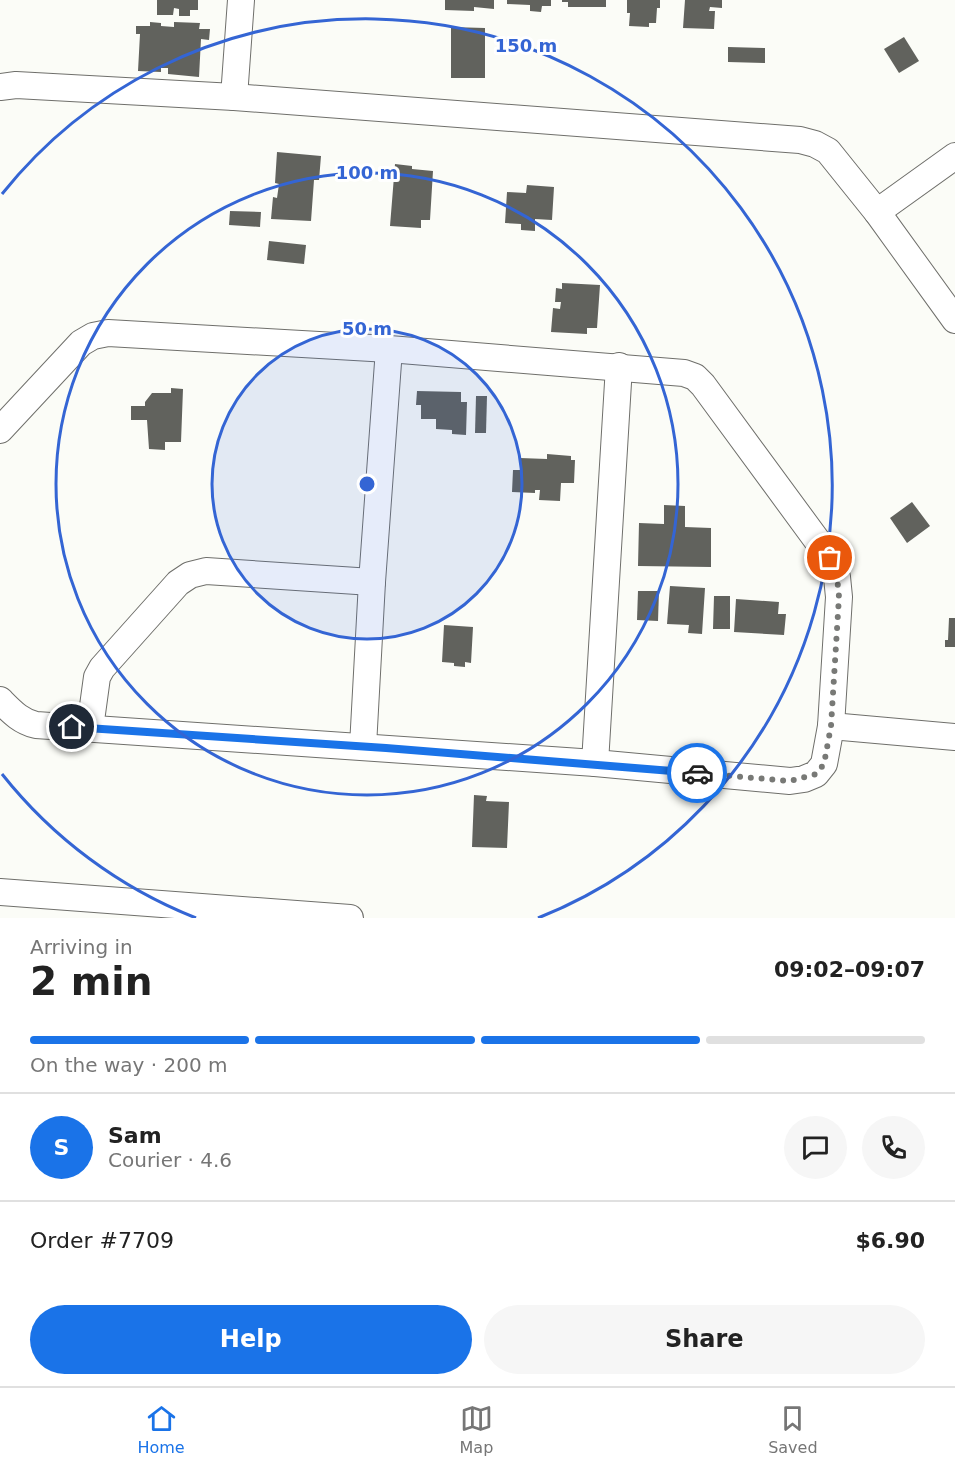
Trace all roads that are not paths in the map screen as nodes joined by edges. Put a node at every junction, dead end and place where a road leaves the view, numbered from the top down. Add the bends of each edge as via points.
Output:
1 (241, 0) edge
2 (0, 87) edge
3 (234, 98) junction
4 (955, 156) edge
5 (877, 212) junction
6 (955, 320) edge
7 (389, 349) junction
8 (619, 366) junction
9 (0, 430) edge
10 (372, 582) junction
11 (0, 700) edge
12 (831, 726) junction
13 (90, 728) junction
14 (955, 737) edge
15 (363, 746) junction
16 (595, 763) junction
17 (0, 892) edge
18 (350, 918) edge

1 - 3 street
2 - 3 street
3 - 5 street via 800,140 828,151
4 - 5 street
5 - 6 street
7 - 8 street
7 - 9 street via 108,333 93,336 81,343
7 - 10 street
8 - 12 street via 684,373 704,385 830,558 839,597
8 - 16 street
10 - 13 street via 206,572 190,575 178,583 102,668 97,677
10 - 15 street
11 - 13 street via 24,722
12 - 14 street
12 - 16 street via 824,764 816,774 790,781
13 - 15 street
15 - 16 street
17 - 18 street

